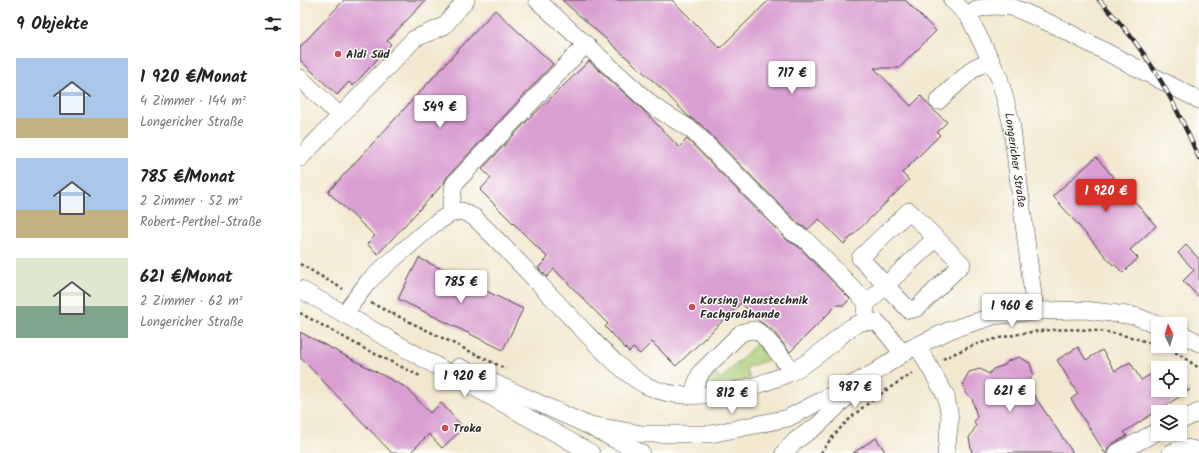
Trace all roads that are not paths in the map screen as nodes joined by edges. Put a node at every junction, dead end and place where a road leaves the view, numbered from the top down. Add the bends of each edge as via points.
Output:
1 (466, 0) edge
2 (537, 0) edge
3 (952, 0) edge
4 (971, 9) edge
5 (586, 44) junction
6 (991, 60) junction
7 (300, 78) edge
8 (1199, 100) edge
9 (938, 101) dead end
10 (340, 116) junction
11 (300, 158) edge
12 (450, 214) junction
13 (936, 238) junction
14 (886, 285) junction
15 (300, 289) edge
16 (867, 303) junction
17 (1034, 311) junction
18 (348, 316) junction
19 (863, 322) junction
20 (1151, 322) edge
21 (1187, 337) edge
22 (1199, 344) edge
23 (917, 345) junction
24 (902, 353) junction
25 (792, 371) junction
26 (874, 373) junction
27 (693, 395) junction
28 (1199, 412) edge
29 (1187, 418) edge
30 (585, 424) junction
31 (818, 425) junction
32 (1151, 435) edge
33 (807, 451) edge
34 (1199, 452) edge
35 (591, 453) edge
36 (641, 453) edge
37 (784, 453) edge
38 (946, 453) edge
39 (1117, 453) edge
40 (1171, 453) edge

1 - 10 street via 444,26 414,39
2 - 5 street
3 - 4 street, Longericher Straße
4 - 6 street, Longericher Straße
4 - 8 street via 1012,7 1054,25
5 - 12 street via 454,184
5 - 16 street via 653,106 693,130 794,234 805,239
6 - 9 street via 974,68
6 - 17 street, Longericher Straße via 1000,77 1011,121
7 - 10 street
10 - 11 street
12 - 18 street via 434,224 368,282 357,296
12 - 27 street via 462,211 474,217 627,373 647,386 666,392
13 - 14 street
13 - 14 street via 962,264 917,308 909,310
13 - 14 street via 909,211 860,258
14 - 16 street
15 - 18 street
16 - 19 street
17 - 20 street via 1085,310 1135,316
17 - 23 street via 994,316 950,330
18 - 30 street
18 - 35 street
19 - 24 street via 877,322
19 - 25 street via 850,328 812,359
21 - 22 street
23 - 24 street
23 - 38 street via 946,396 950,418
24 - 26 street
25 - 27 street via 749,388
25 - 27 street via 757,331 748,330 741,332 701,372
26 - 30 street via 788,418 711,434 642,434
26 - 31 street
28 - 29 street
30 - 36 street
31 - 33 street
31 - 37 street via 795,441
32 - 39 street
34 - 40 street via 1189,448 1177,449

